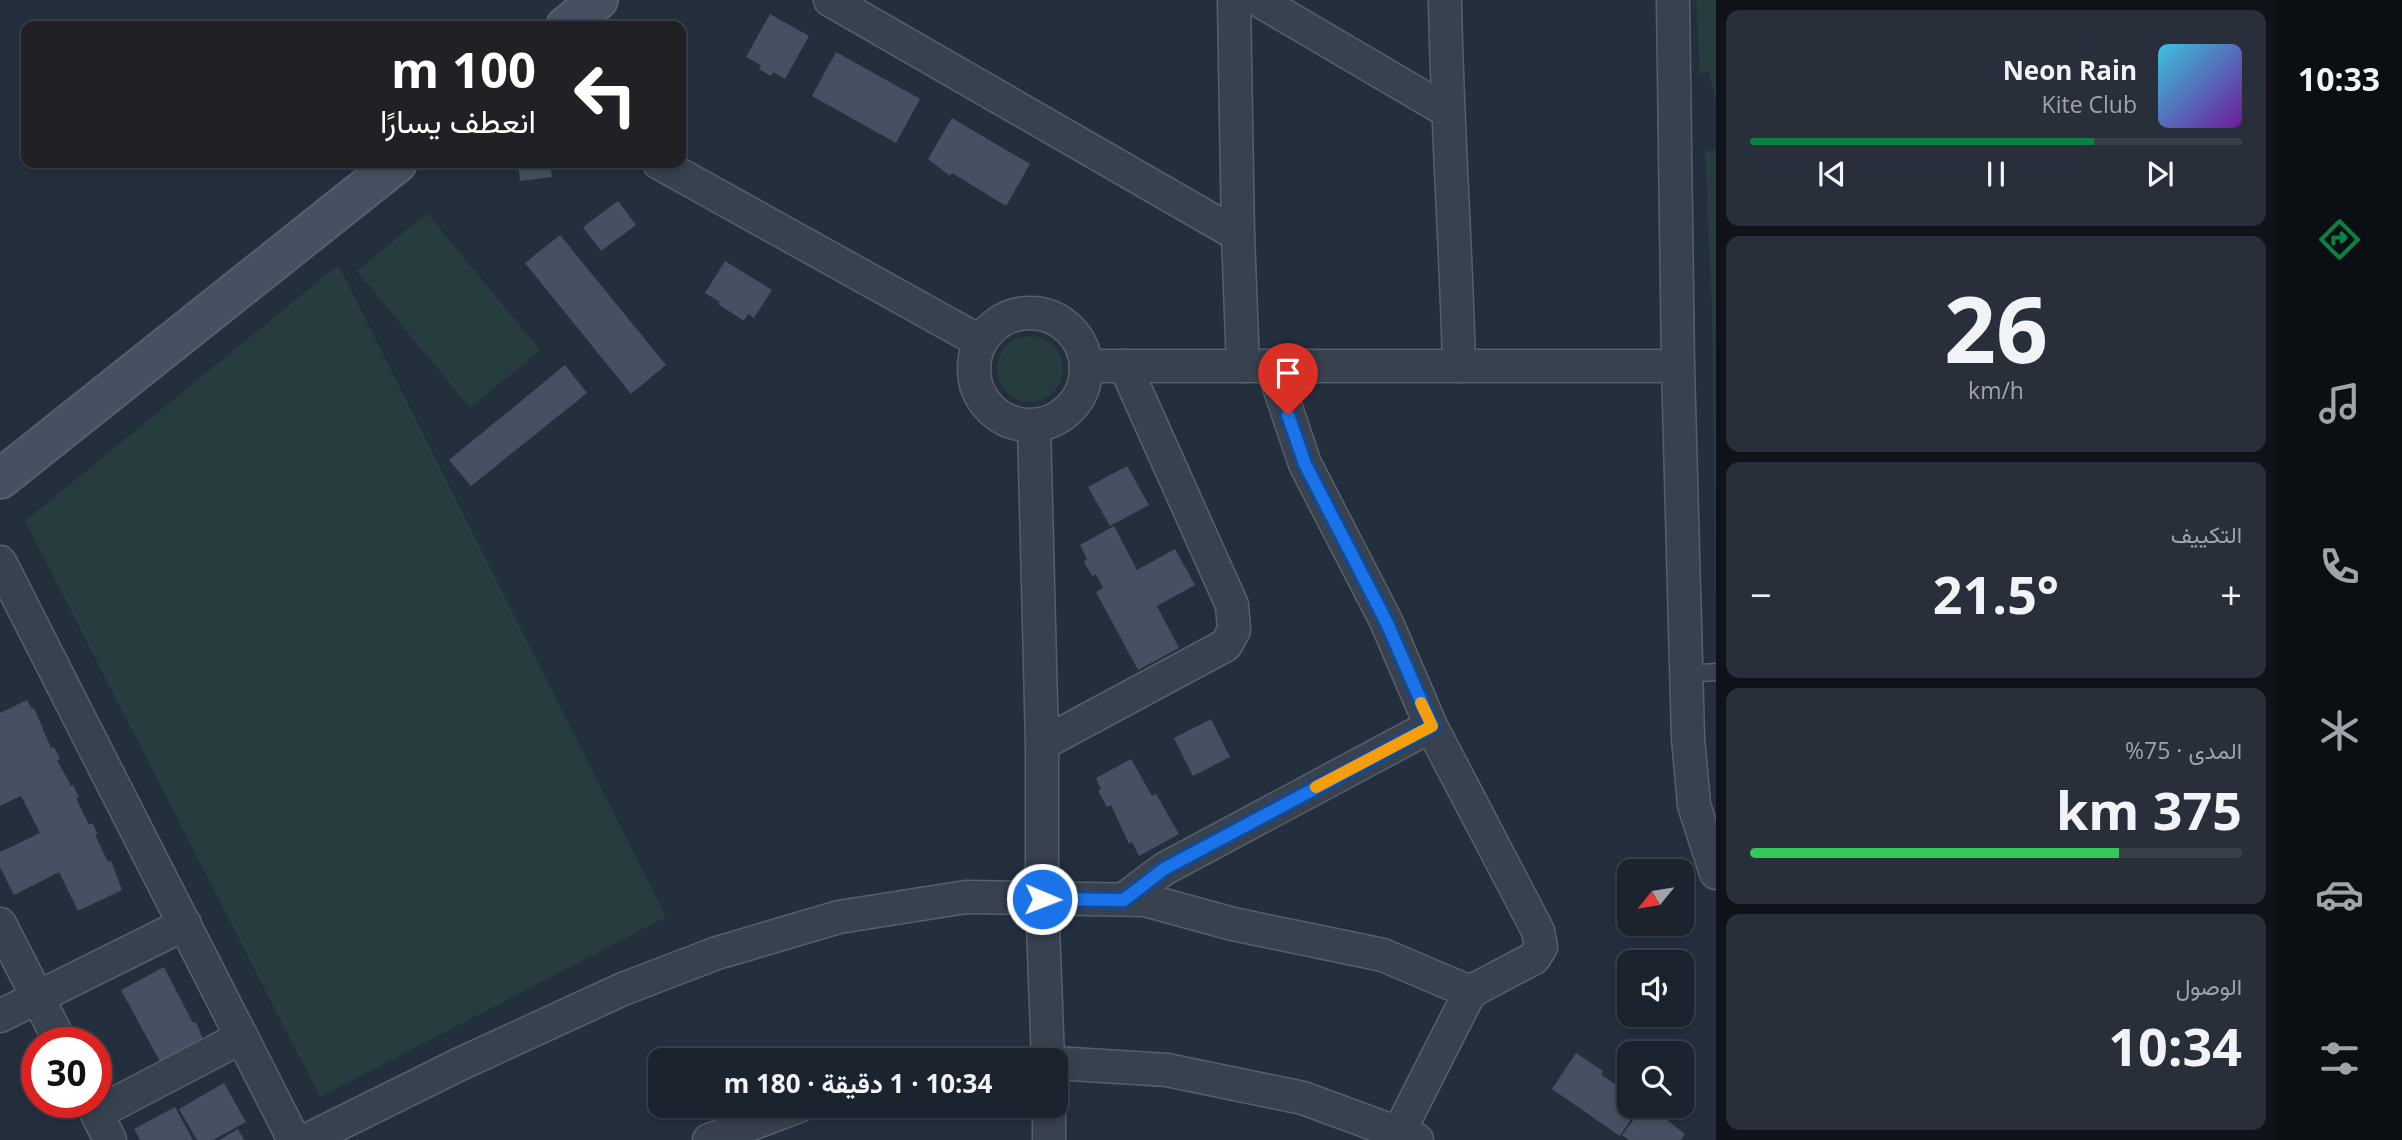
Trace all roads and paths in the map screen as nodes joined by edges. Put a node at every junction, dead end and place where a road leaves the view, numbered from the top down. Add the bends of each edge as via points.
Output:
1 (598, 0) edge
2 (830, 0) edge
3 (1234, 0) edge
4 (1258, 0) edge
5 (1445, 0) edge
6 (1673, 0) edge
7 (572, 21) edge
8 (1447, 111) junction
9 (391, 168) edge
10 (668, 168) edge
11 (1238, 235) junction
12 (981, 342) junction
13 (1086, 366) junction
14 (1125, 366) junction
15 (1257, 366) junction
16 (1458, 366) junction
17 (1678, 366) junction
18 (1034, 425) junction
19 (0, 479) edge
20 (0, 562) edge
21 (1701, 673) edge
22 (1432, 726) junction
23 (1042, 744) junction
24 (1716, 873) edge
25 (1042, 899) junction
26 (1124, 900) junction
27 (0, 924) edge
28 (185, 924) junction
29 (1470, 992) junction
30 (37, 998) junction
31 (0, 1016) edge
32 (52, 1027) edge
33 (242, 1037) junction
34 (1048, 1048) edge
35 (1068, 1064) edge
36 (767, 1118) edge
37 (1049, 1118) edge
38 (99, 1119) edge
39 (1408, 1136) edge
40 (294, 1140) edge
41 (307, 1140) edge
42 (709, 1140) edge
43 (1049, 1140) edge

1 - 7 street
2 - 11 street
3 - 11 street
4 - 8 street
5 - 8 street
6 - 17 street
8 - 16 street
9 - 19 street
10 - 12 street
11 - 15 street
12 - 13 street via 1007,318 1043,314 1073,333
12 - 18 street via 974,375 979,392 1001,418
13 - 14 street
13 - 18 street via 1081,391 1066,413
14 - 15 street
14 - 23 street via 1232,605 1234,630 1226,645
15 - 16 street
15 - 22 street via 1386,621
16 - 17 street
17 - 21 street
18 - 23 street
20 - 28 street
21 - 24 street via 1688,737 1694,805
22 - 26 street via 1164,869
22 - 29 street via 1538,932 1541,947 1534,958
23 - 25 street
25 - 26 street
25 - 34 street
25 - 41 street via 966,897 852,915 717,953 623,989
26 - 29 street via 1145,900 1233,924 1383,955
27 - 30 street
28 - 30 street
28 - 33 street
29 - 39 street
30 - 31 street
30 - 32 street
33 - 38 street
33 - 40 street
35 - 39 street via 1167,1070 1303,1098
36 - 42 street
37 - 43 street

